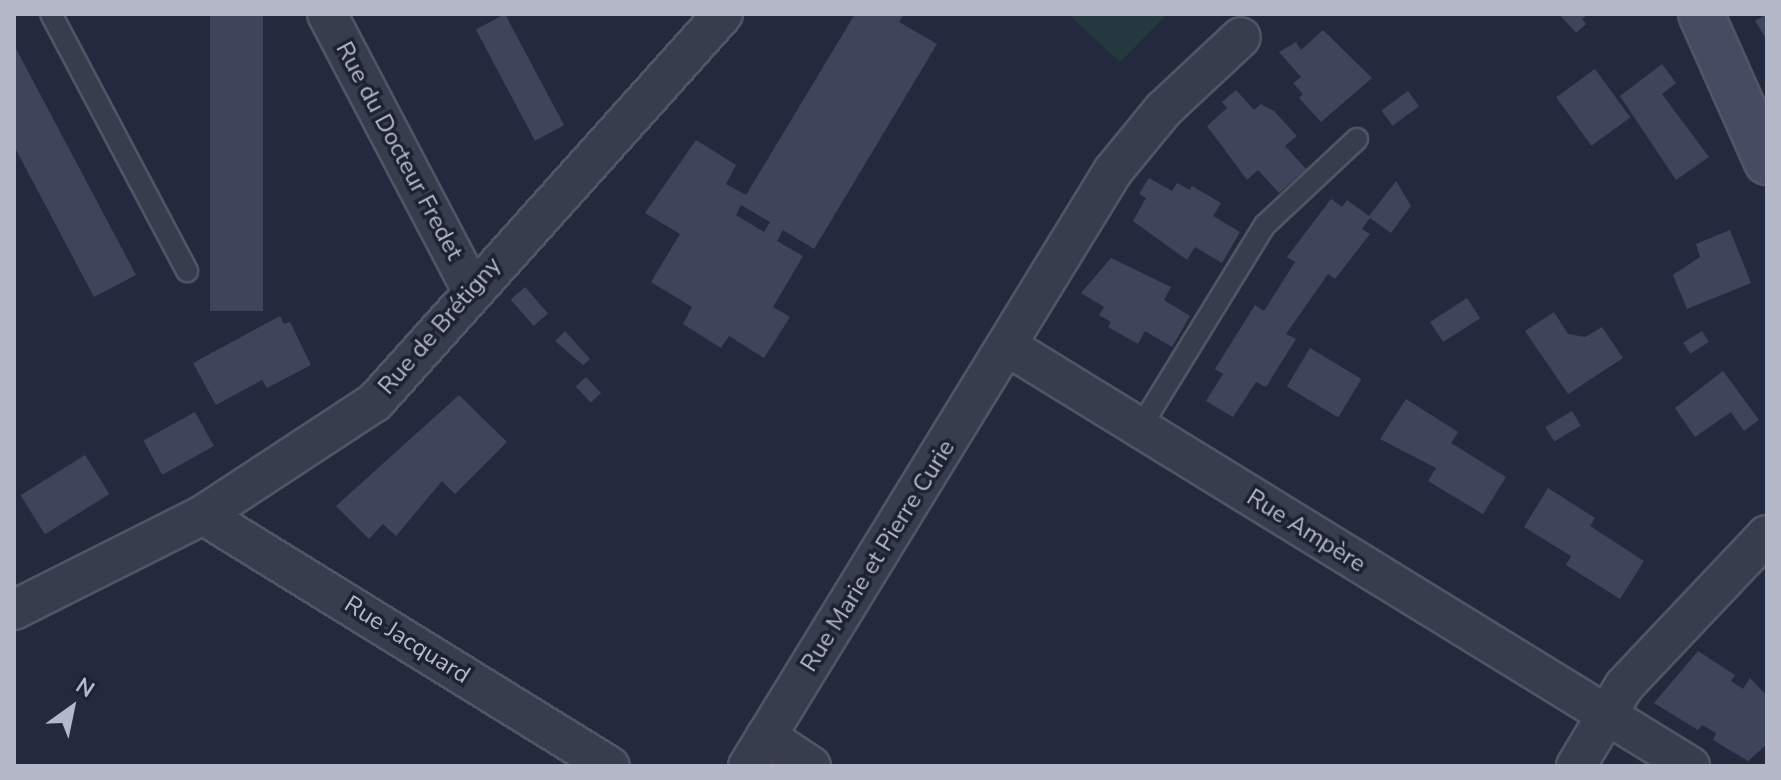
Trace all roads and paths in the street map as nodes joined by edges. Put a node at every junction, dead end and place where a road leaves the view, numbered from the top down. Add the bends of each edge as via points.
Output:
1 (51, 14) edge
2 (327, 14) edge
3 (723, 14) edge
4 (1701, 14) edge
5 (1241, 37) dead end
6 (1357, 139) dead end
7 (1767, 162) edge
8 (187, 271) dead end
9 (471, 288) junction
10 (1007, 346) junction
11 (1140, 428) junction
12 (203, 515) junction
13 (1767, 535) edge
14 (14, 610) edge
15 (1606, 715) junction
16 (757, 751) edge
17 (610, 766) edge
18 (811, 766) edge
19 (1576, 766) edge
20 (1690, 766) edge

1 - 8 lane
2 - 9 street, Rue du Docteur Fredet
3 - 9 street, Rue de Brétigny
4 - 7 main road
5 - 10 street, Rue Marie et Pierre Curie via 1164,109 1113,171
6 - 11 lane via 1265,225
9 - 12 street, Rue de Brétigny via 375,402
10 - 11 street, Rue Ampère
10 - 16 street, Rue Marie et Pierre Curie
11 - 15 street, Rue Ampère
12 - 14 street, Rue de Brétigny
12 - 17 street, Rue Jacquard
13 - 15 street via 1624,686
15 - 19 street
15 - 20 street, Rue Ampère
16 - 18 street

